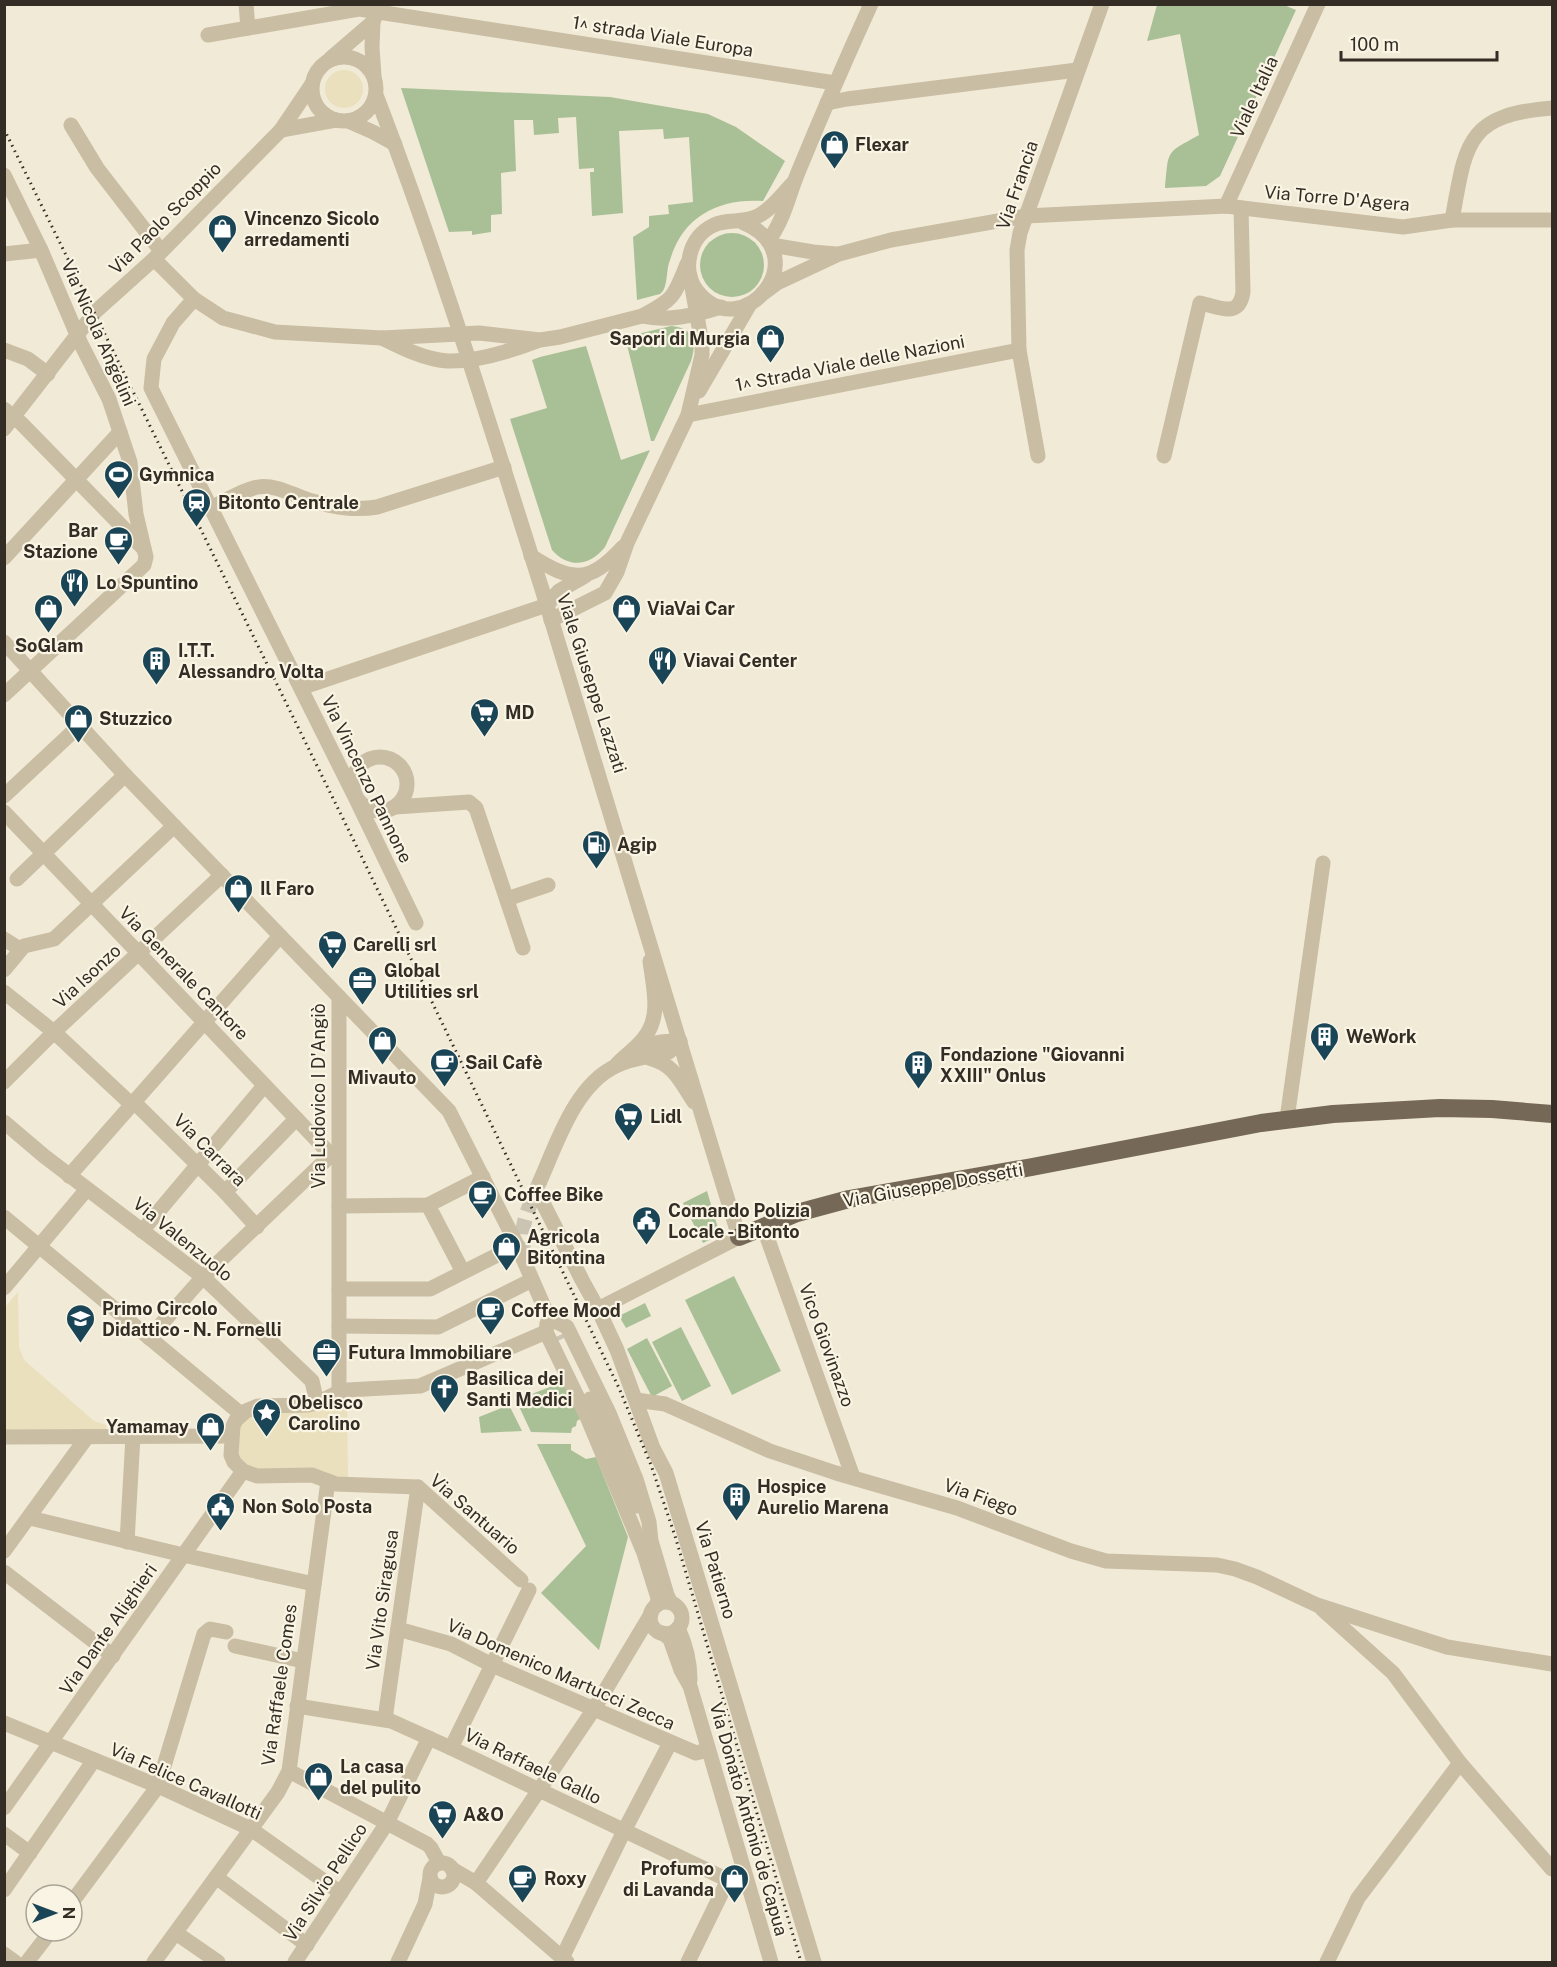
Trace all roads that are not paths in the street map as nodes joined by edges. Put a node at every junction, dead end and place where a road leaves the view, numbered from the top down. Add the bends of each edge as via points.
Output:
1 (246, 4) edge
2 (871, 4) edge
3 (1102, 4) edge
4 (1318, 4) edge
5 (377, 13) edge
6 (248, 28) junction
7 (208, 35) dead end
8 (329, 60) junction
9 (1077, 70) junction
10 (374, 76) junction
11 (835, 82) junction
12 (312, 84) junction
13 (376, 95) junction
14 (827, 103) junction
15 (1552, 108) edge
16 (342, 121) junction
17 (71, 125) dead end
18 (281, 130) junction
19 (395, 144) junction
20 (4, 175) edge
21 (794, 182) junction
22 (1233, 207) junction
23 (1026, 216) junction
24 (1452, 220) junction
25 (1552, 220) edge
26 (742, 222) junction
27 (769, 243) junction
28 (41, 250) junction
29 (4, 254) edge
30 (839, 254) junction
31 (157, 255) junction
32 (688, 260) junction
33 (690, 276) junction
34 (765, 292) junction
35 (194, 299) junction
36 (750, 304) junction
37 (721, 307) junction
38 (696, 315) junction
39 (642, 316) junction
40 (460, 333) junction
41 (78, 336) junction
42 (382, 338) junction
43 (540, 340) junction
44 (4, 350) edge
45 (1019, 350) junction
46 (468, 359) junction
47 (48, 374) junction
48 (690, 409) junction
49 (9, 413) edge
50 (4, 429) edge
51 (120, 432) junction
52 (1038, 456) dead end
53 (1164, 456) dead end
54 (504, 467) junction
55 (77, 479) junction
56 (211, 508) junction
57 (136, 514) junction
58 (112, 517) junction
59 (627, 543) junction
60 (531, 556) junction
61 (145, 557) junction
62 (4, 558) edge
63 (585, 576) junction
64 (549, 612) junction
65 (4, 642) edge
66 (31, 671) junction
67 (301, 688) junction
68 (4, 695) edge
69 (80, 725) junction
70 (125, 775) junction
71 (4, 796) edge
72 (355, 797) junction
73 (395, 807) junction
74 (4, 812) edge
75 (174, 826) junction
76 (44, 854) junction
77 (1323, 863) dead end
78 (222, 875) junction
79 (17, 879) dead end
80 (548, 885) dead end
81 (507, 899) junction
82 (91, 904) junction
83 (416, 923) dead end
84 (647, 928) junction
85 (280, 936) junction
86 (4, 939) edge
87 (523, 948) dead end
88 (20, 949) junction
89 (140, 954) junction
90 (4, 970) edge
91 (4, 992) edge
92 (339, 997) junction
93 (204, 1022) junction
94 (54, 1032) junction
95 (680, 1041) junction
96 (645, 1057) junction
97 (615, 1066) junction
98 (4, 1082) edge
99 (264, 1086) junction
100 (132, 1103) junction
101 (703, 1114) junction
102 (1552, 1114) edge
103 (296, 1119) junction
104 (1287, 1119) junction
105 (4, 1122) edge
106 (334, 1155) junction
107 (199, 1165) junction
108 (69, 1176) junction
109 (483, 1177) junction
110 (540, 1181) tunnel mouth
111 (87, 1189) junction
112 (225, 1192) junction
113 (543, 1203) dead end
114 (428, 1205) junction
115 (339, 1206) junction
116 (4, 1217) edge
117 (763, 1226) junction
118 (257, 1227) junction
119 (142, 1231) junction
120 (739, 1237) junction
121 (517, 1245) junction
122 (39, 1247) junction
123 (463, 1272) junction
124 (203, 1277) junction
125 (532, 1280) junction
126 (4, 1288) edge
127 (339, 1289) junction
128 (598, 1309) junction
129 (547, 1325) junction
130 (339, 1326) junction
131 (149, 1338) junction
132 (562, 1339) tunnel mouth
133 (339, 1392) junction
134 (636, 1400) junction
135 (317, 1403) junction
136 (241, 1414) junction
137 (133, 1436) junction
138 (231, 1436) junction
139 (4, 1437) edge
140 (87, 1437) junction
141 (243, 1471) junction
142 (853, 1477) junction
143 (328, 1481) junction
144 (418, 1487) junction
145 (30, 1518) junction
146 (127, 1542) junction
147 (7, 1543) edge
148 (648, 1547) junction
149 (183, 1556) junction
150 (4, 1572) edge
151 (314, 1584) junction
152 (1317, 1605) junction
153 (660, 1607) junction
154 (398, 1629) junction
155 (671, 1631) junction
156 (226, 1632) dead end
157 (235, 1646) dead end
158 (113, 1656) junction
159 (303, 1661) junction
160 (1552, 1664) edge
161 (492, 1665) junction
162 (297, 1706) junction
163 (594, 1709) junction
164 (385, 1719) junction
165 (4, 1723) edge
166 (429, 1738) junction
167 (51, 1743) junction
168 (670, 1743) junction
169 (451, 1748) junction
170 (708, 1750) junction
171 (94, 1760) junction
172 (1460, 1763) junction
173 (289, 1771) junction
174 (158, 1786) junction
175 (538, 1790) junction
176 (4, 1808) edge
177 (387, 1824) junction
178 (251, 1829) junction
179 (624, 1831) junction
180 (4, 1834) edge
181 (30, 1853) junction
182 (446, 1866) junction
183 (1552, 1869) edge
184 (744, 1876) junction
185 (216, 1877) junction
186 (430, 1878) junction
187 (728, 1880) junction
188 (476, 1883) junction
189 (84, 1886) edge
190 (446, 1886) junction
191 (4, 1890) edge
192 (341, 1893) junction
193 (425, 1904) junction
194 (176, 1933) junction
195 (42, 1943) edge
196 (307, 1945) junction
197 (4, 1954) edge
198 (564, 1960) edge
199 (15, 1962) edge
200 (27, 1962) edge
201 (154, 1962) edge
202 (218, 1962) edge
203 (296, 1962) edge
204 (398, 1962) edge
205 (688, 1962) edge
206 (771, 1962) edge
207 (814, 1962) edge
208 (1327, 1962) edge

1 - 6 street
2 - 11 street
3 - 9 street, Via Francia
4 - 22 street, Viale Italia
5 - 6 street, 1^ strada Viale Europa via 359,9
5 - 8 street
5 - 10 street via 372,47
5 - 11 street, 1^ strada Viale Europa
6 - 7 street, 1^ strada Viale Europa
8 - 10 street via 350,57 368,67
8 - 12 street via 315,74
9 - 14 street
9 - 23 street, Via Francia
10 - 13 street
11 - 14 street
12 - 16 street via 315,103 327,117
12 - 18 street, Via Paolo Scoppio
13 - 16 street via 366,113 358,119
13 - 19 street, Viale Giuseppe Lazzati
14 - 21 street
15 - 24 street via 1506,115 1488,124 1472,140 1463,161
16 - 18 street
16 - 19 street
17 - 31 street
18 - 31 street, Via Paolo Scoppio
19 - 40 street, Viale Giuseppe Lazzati
20 - 28 street, Via Nicola Angelini
21 - 26 street via 759,216
21 - 27 street
22 - 23 street, Via Torre D'Agera
22 - 24 street, Via Torre D'Agera via 1403,226
22 - 53 street via 1241,304 1229,309 1200,303
23 - 30 street, Via Torre D'Agera via 891,240
23 - 45 street, Via Francia via 1017,250
24 - 25 street, Via Torre D'Agera
26 - 27 street
26 - 32 street via 713,225 692,246
27 - 30 street
27 - 34 street via 775,270
28 - 29 street
28 - 41 street, Via Nicola Angelini
30 - 34 street
31 - 35 street
31 - 41 street, Via Paolo Scoppio via 95,312
32 - 33 street
32 - 39 street via 676,292
33 - 37 street via 701,296
33 - 38 street
34 - 36 street
35 - 42 street via 223,318 275,332
35 - 56 street, Via Vincenzo Pannone via 173,323 154,359 152,388
36 - 37 street
36 - 48 street
37 - 38 street
38 - 39 street
38 - 48 street via 702,355
39 - 43 street
40 - 42 street
40 - 43 street
40 - 46 street, Viale Giuseppe Lazzati
41 - 47 street, Via Paolo Scoppio
41 - 51 street, Via Nicola Angelini via 109,399
42 - 46 street via 425,356 448,361
43 - 46 street via 504,353
44 - 47 street via 28,359
45 - 48 street, 1^ Strada Viale delle Nazioni
45 - 52 street, Via Francia
46 - 54 street, Viale Giuseppe Lazzati
47 - 49 street, Via Paolo Scoppio
48 - 59 street
49 - 50 street, Via Paolo Scoppio
49 - 55 street
51 - 55 street
51 - 57 street, Via Nicola Angelini via 130,462
54 - 56 street via 363,509 259,487
54 - 60 street, Viale Giuseppe Lazzati
55 - 58 street
55 - 62 street
56 - 67 street, Via Vincenzo Pannone
57 - 58 street
57 - 61 street, Via Nicola Angelini
58 - 61 street
59 - 63 street via 610,561
59 - 64 street via 605,593
60 - 63 street via 565,574
60 - 64 street, Viale Giuseppe Lazzati
61 - 66 street
63 - 64 street via 559,591
64 - 67 street
64 - 84 street, Viale Giuseppe Lazzati
65 - 66 street, Via Ludovico I D'Angiò
66 - 68 street
66 - 69 street, Via Ludovico I D'Angiò
67 - 72 street, Via Vincenzo Pannone
69 - 70 street, Via Ludovico I D'Angiò
69 - 71 street
70 - 75 street, Via Ludovico I D'Angiò
70 - 76 street
72 - 73 street via 370,810
72 - 73 street via 353,779 362,763 380,756 389,758 403,768 406,776 406,794
72 - 83 street, Via Vincenzo Pannone
73 - 81 street via 469,802 476,807
74 - 76 street, Via Generale Cantore
75 - 78 street, Via Ludovico I D'Angiò
75 - 82 street
76 - 79 street
76 - 82 street, Via Generale Cantore
77 - 104 street
78 - 85 street, Via Ludovico I D'Angiò
78 - 89 street, Via Isonzo
80 - 81 street
81 - 87 street
82 - 88 street via 54,939
82 - 89 street, Via Generale Cantore
84 - 95 street, Viale Giuseppe Lazzati
84 - 97 street via 655,1008 652,1024 643,1040
85 - 92 street, Via Ludovico I D'Angiò
85 - 93 street
86 - 88 street
88 - 90 street
89 - 93 street, Via Generale Cantore
89 - 94 street, Via Isonzo
91 - 94 street, Via Carrara
92 - 106 street, Via Ludovico I D'Angiò
92 - 109 street via 449,1111
93 - 99 street, Via Generale Cantore
93 - 100 street
94 - 98 street, Via Isonzo
94 - 100 street, Via Carrara
95 - 96 street via 669,1052
95 - 97 street via 641,1047
95 - 101 street, Viale Giuseppe Lazzati
96 - 97 street
96 - 101 street via 671,1068
97 - 110 street via 579,1098
99 - 103 street, Via Generale Cantore
99 - 107 street
100 - 107 street, Via Carrara
100 - 108 street
101 - 120 street, Viale Giuseppe Lazzati
102 - 104 main road, Via Giuseppe Dossetti via 1440,1108
103 - 106 street, Via Generale Cantore
103 - 112 street
104 - 117 main road, Via Giuseppe Dossetti via 849,1199
105 - 108 street, Via Valenzuolo
106 - 115 street, Via Ludovico I D'Angiò
106 - 118 street
107 - 112 street, Via Carrara
107 - 119 street
108 - 111 street, Via Valenzuolo
109 - 114 street
109 - 121 street
111 - 119 street, Via Valenzuolo
111 - 122 street
112 - 118 street, Via Carrara
113 - 128 street, Via Patierno
114 - 115 street
114 - 123 street
115 - 127 street, Via Ludovico I D'Angiò
116 - 122 street
117 - 120 main road, Via Giuseppe Dossetti
117 - 142 street, Vico Giovinazzo
118 - 124 street
119 - 124 street, Via Valenzuolo
120 - 128 street, Via Giuseppe Dossetti
121 - 123 street
121 - 125 street
122 - 126 street
122 - 131 street
123 - 127 street via 430,1289
124 - 131 street
124 - 135 street, Via Valenzuolo via 312,1381
125 - 129 street
125 - 130 street via 438,1327
127 - 130 street, Via Ludovico I D'Angiò
128 - 134 street, Via Patierno
129 - 133 street via 420,1386
129 - 148 street, Via Donato Antonio de Capua
129 - 148 street, Via Donato Antonio de Capua via 567,1327 609,1413 649,1522
130 - 133 street, Via Ludovico I D'Angiò
131 - 136 street
132 - 148 street via 629,1490
133 - 135 street
134 - 142 street, Via Fiego via 664,1404 770,1451
134 - 207 street, Via Patierno via 666,1473
135 - 136 street via 258,1406
136 - 138 street via 232,1426
137 - 138 street
137 - 140 street
137 - 146 street
138 - 141 street via 231,1455
139 - 140 street
140 - 145 street
141 - 143 street, Via Santuario via 257,1476 312,1475
141 - 149 street, Via Dante Alighieri
142 - 152 street, Via Fiego via 957,1508 1106,1561 1226,1567
143 - 144 street, Via Santuario
143 - 151 street, Via Raffaele Comes
144 - 154 street, Via Vito Siragusa
144 - 161 street, Via Santuario via 525,1585
145 - 146 street
145 - 147 street
146 - 149 street
148 - 153 street, Via Donato Antonio de Capua
149 - 151 street
149 - 158 street, Via Dante Alighieri
150 - 158 street
151 - 159 street, Via Raffaele Comes
152 - 160 street via 1447,1647
152 - 172 street via 1394,1673
153 - 155 street, Via Donato Antonio de Capua via 651,1619 655,1628
153 - 155 street, Via Donato Antonio de Capua via 676,1605 682,1614 681,1624
153 - 163 street
154 - 161 street, Via Domenico Martucci Zecca via 451,1644
154 - 164 street, Via Vito Siragusa
155 - 170 street, Via Donato Antonio de Capua via 685,1644 690,1686
156 - 174 street via 210,1629 202,1638
157 - 159 street
158 - 167 street, Via Dante Alighieri
159 - 162 street, Via Raffaele Comes
161 - 163 street, Via Domenico Martucci Zecca
161 - 169 street
162 - 164 street, Via Raffaele Gallo
162 - 173 street, Via Raffaele Comes
163 - 168 street, Via Domenico Martucci Zecca
163 - 175 street
164 - 166 street, Via Raffaele Gallo
165 - 167 street, Via Felice Cavallotti
166 - 169 street, Via Raffaele Gallo
166 - 177 street, Via Silvio Pellico
167 - 171 street, Via Felice Cavallotti
167 - 176 street, Via Dante Alighieri
168 - 170 street, Via Domenico Martucci Zecca via 696,1754
168 - 179 street
169 - 175 street, Via Raffaele Gallo
170 - 184 street, Via Donato Antonio de Capua
171 - 174 street, Via Felice Cavallotti
171 - 181 street
172 - 183 street
172 - 208 street via 1358,1898
173 - 177 street
173 - 178 street, Via Raffaele Comes
174 - 178 street, Via Felice Cavallotti
174 - 189 street
175 - 179 street, Via Raffaele Gallo
175 - 188 street
177 - 182 street via 427,1844
177 - 192 street, Via Silvio Pellico
178 - 185 street, Via Raffaele Comes
178 - 192 street, Via Felice Cavallotti
179 - 187 street, Via Raffaele Gallo
179 - 198 street
180 - 181 street
181 - 191 street
182 - 186 street via 431,1870
182 - 188 street
182 - 190 street via 454,1876
184 - 187 street
184 - 206 street, Via Donato Antonio de Capua
185 - 194 street, Via Raffaele Comes
185 - 196 street
186 - 190 street via 434,1884
186 - 193 street
187 - 205 street
188 - 190 street
188 - 198 street
190 - 193 street
192 - 196 street, Via Silvio Pellico
193 - 204 street
194 - 201 street, Via Raffaele Comes
194 - 202 street
195 - 200 street
196 - 203 street, Via Silvio Pellico
197 - 199 street

